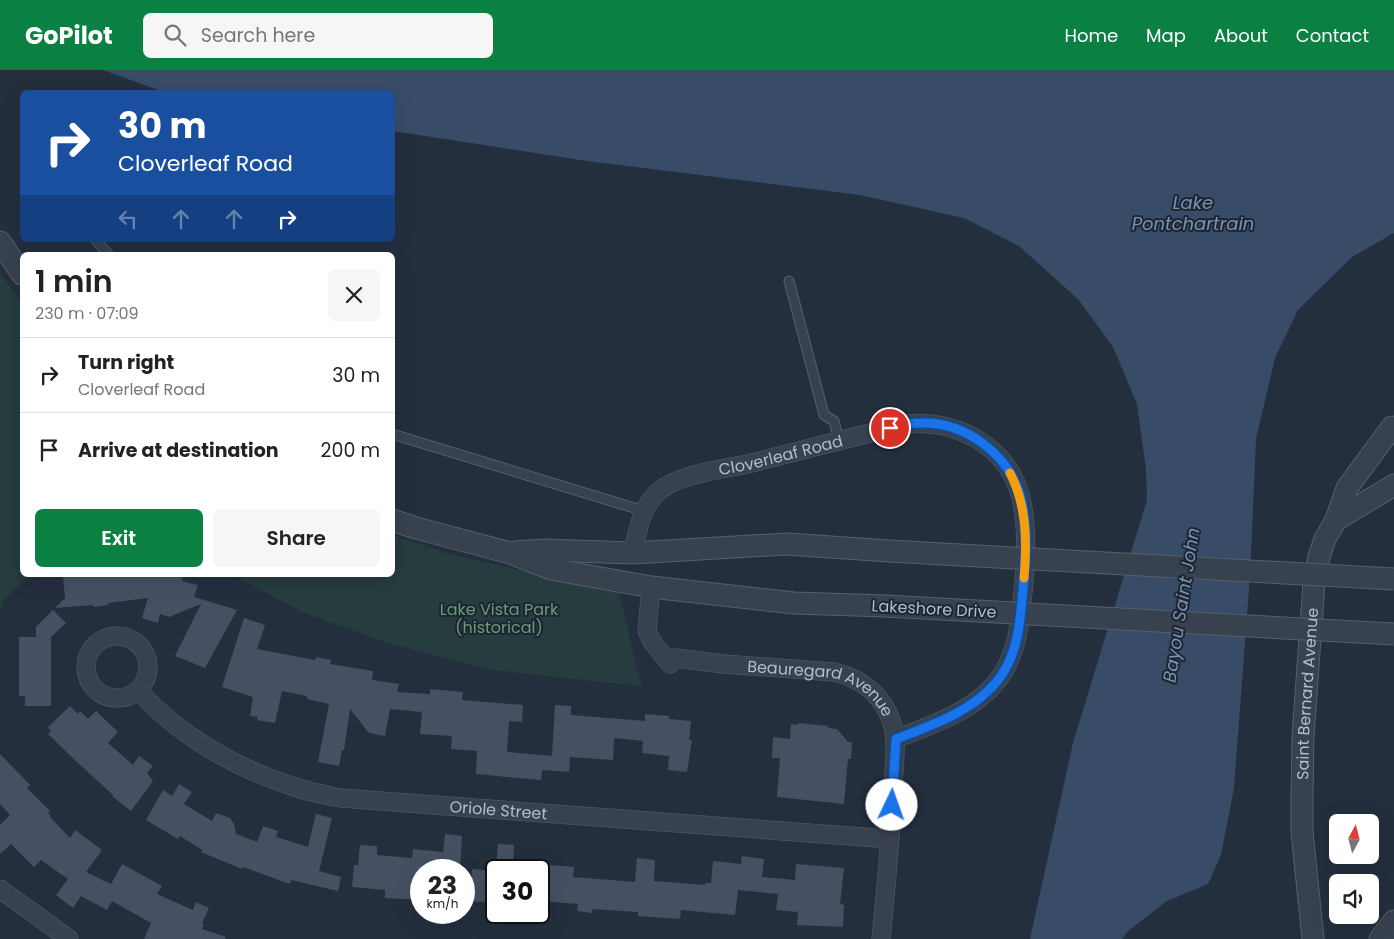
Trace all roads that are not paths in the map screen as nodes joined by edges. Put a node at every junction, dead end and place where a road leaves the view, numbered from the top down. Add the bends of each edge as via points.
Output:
1 (0, 242) edge
2 (98, 242) edge
3 (106, 252) edge
4 (20, 271) edge
5 (789, 281) dead end
6 (1392, 427) dead end
7 (395, 435) edge
8 (839, 441) junction
9 (1394, 485) edge
10 (644, 511) junction
11 (1336, 520) junction
12 (395, 521) edge
13 (510, 553) junction
14 (634, 554) junction
15 (1394, 579) edge
16 (651, 587) junction
17 (1394, 634) edge
18 (138, 690) dead end
19 (896, 739) junction
20 (890, 839) junction
21 (0, 889) edge
22 (1394, 921) edge
23 (69, 939) edge
24 (881, 939) edge
25 (1313, 939) edge
26 (1380, 939) edge

1 - 4 street
2 - 3 lane
5 - 8 lane via 824,415 834,421
6 - 11 street, Saint Bernard Avenue via 1347,488
7 - 10 lane
8 - 10 street, Cloverleaf Road via 684,478 659,492
8 - 19 street, Cloverleaf Road via 920,423 941,425 966,433 990,448 1010,472 1024,513 1026,539 1019,629 1010,660 983,696 941,722
9 - 11 street
10 - 14 street, Cloverleaf Road
11 - 25 street, Saint Bernard Avenue via 1325,539 1314,583 1304,736 1302,832
12 - 13 street, Lakeshore Drive
13 - 14 street, Lakeshore Drive via 545,550
13 - 16 street, Lakeshore Drive via 551,569
14 - 15 street, Lakeshore Drive, bridge via 787,544
16 - 17 street, Lakeshore Drive, bridge via 794,603
16 - 19 street, Beauregard Avenue via 647,631 670,664 675,658 818,670 852,676 881,701
18 - 20 street, Oriole Street via 182,730 224,756 293,787 341,798
19 - 20 street, Beauregard Avenue
20 - 24 street, Beauregard Avenue
21 - 23 street
22 - 26 street

